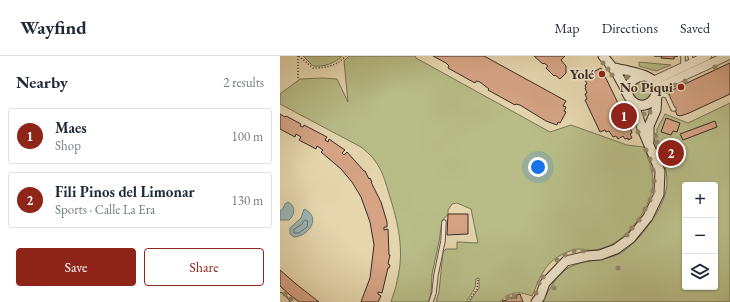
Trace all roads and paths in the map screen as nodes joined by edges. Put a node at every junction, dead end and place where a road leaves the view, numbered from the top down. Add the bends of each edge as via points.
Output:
1 (299, 56) edge
2 (346, 56) edge
3 (603, 56) edge
4 (683, 56) edge
5 (707, 56) edge
6 (727, 56) edge
7 (691, 59) edge
8 (683, 67) junction
9 (614, 68) junction
10 (644, 76) junction
11 (298, 79) dead end
12 (656, 87) junction
13 (631, 98) junction
14 (674, 109) dead end
15 (649, 144) junction
16 (444, 222) dead end
17 (478, 280) dead end
18 (280, 298) edge
19 (284, 302) edge
20 (431, 302) edge
21 (468, 302) edge
22 (536, 302) edge

1 - 2 path via 313,68 326,68
1 - 11 path
3 - 9 main road
4 - 8 lane
5 - 7 street
6 - 12 street
7 - 8 street
8 - 12 street
9 - 10 main road
9 - 13 main road
10 - 12 main road
10 - 13 main road via 630,83 628,90
12 - 13 main road via 653,101 648,104 642,105
12 - 14 lane via 667,96
12 - 15 main road via 656,110 649,126
13 - 15 main road
15 - 22 main road via 660,171 659,194 648,217 630,238 616,249 600,255 566,261 545,283
16 - 20 lane via 443,241
17 - 21 path via 477,289
18 - 19 main road

